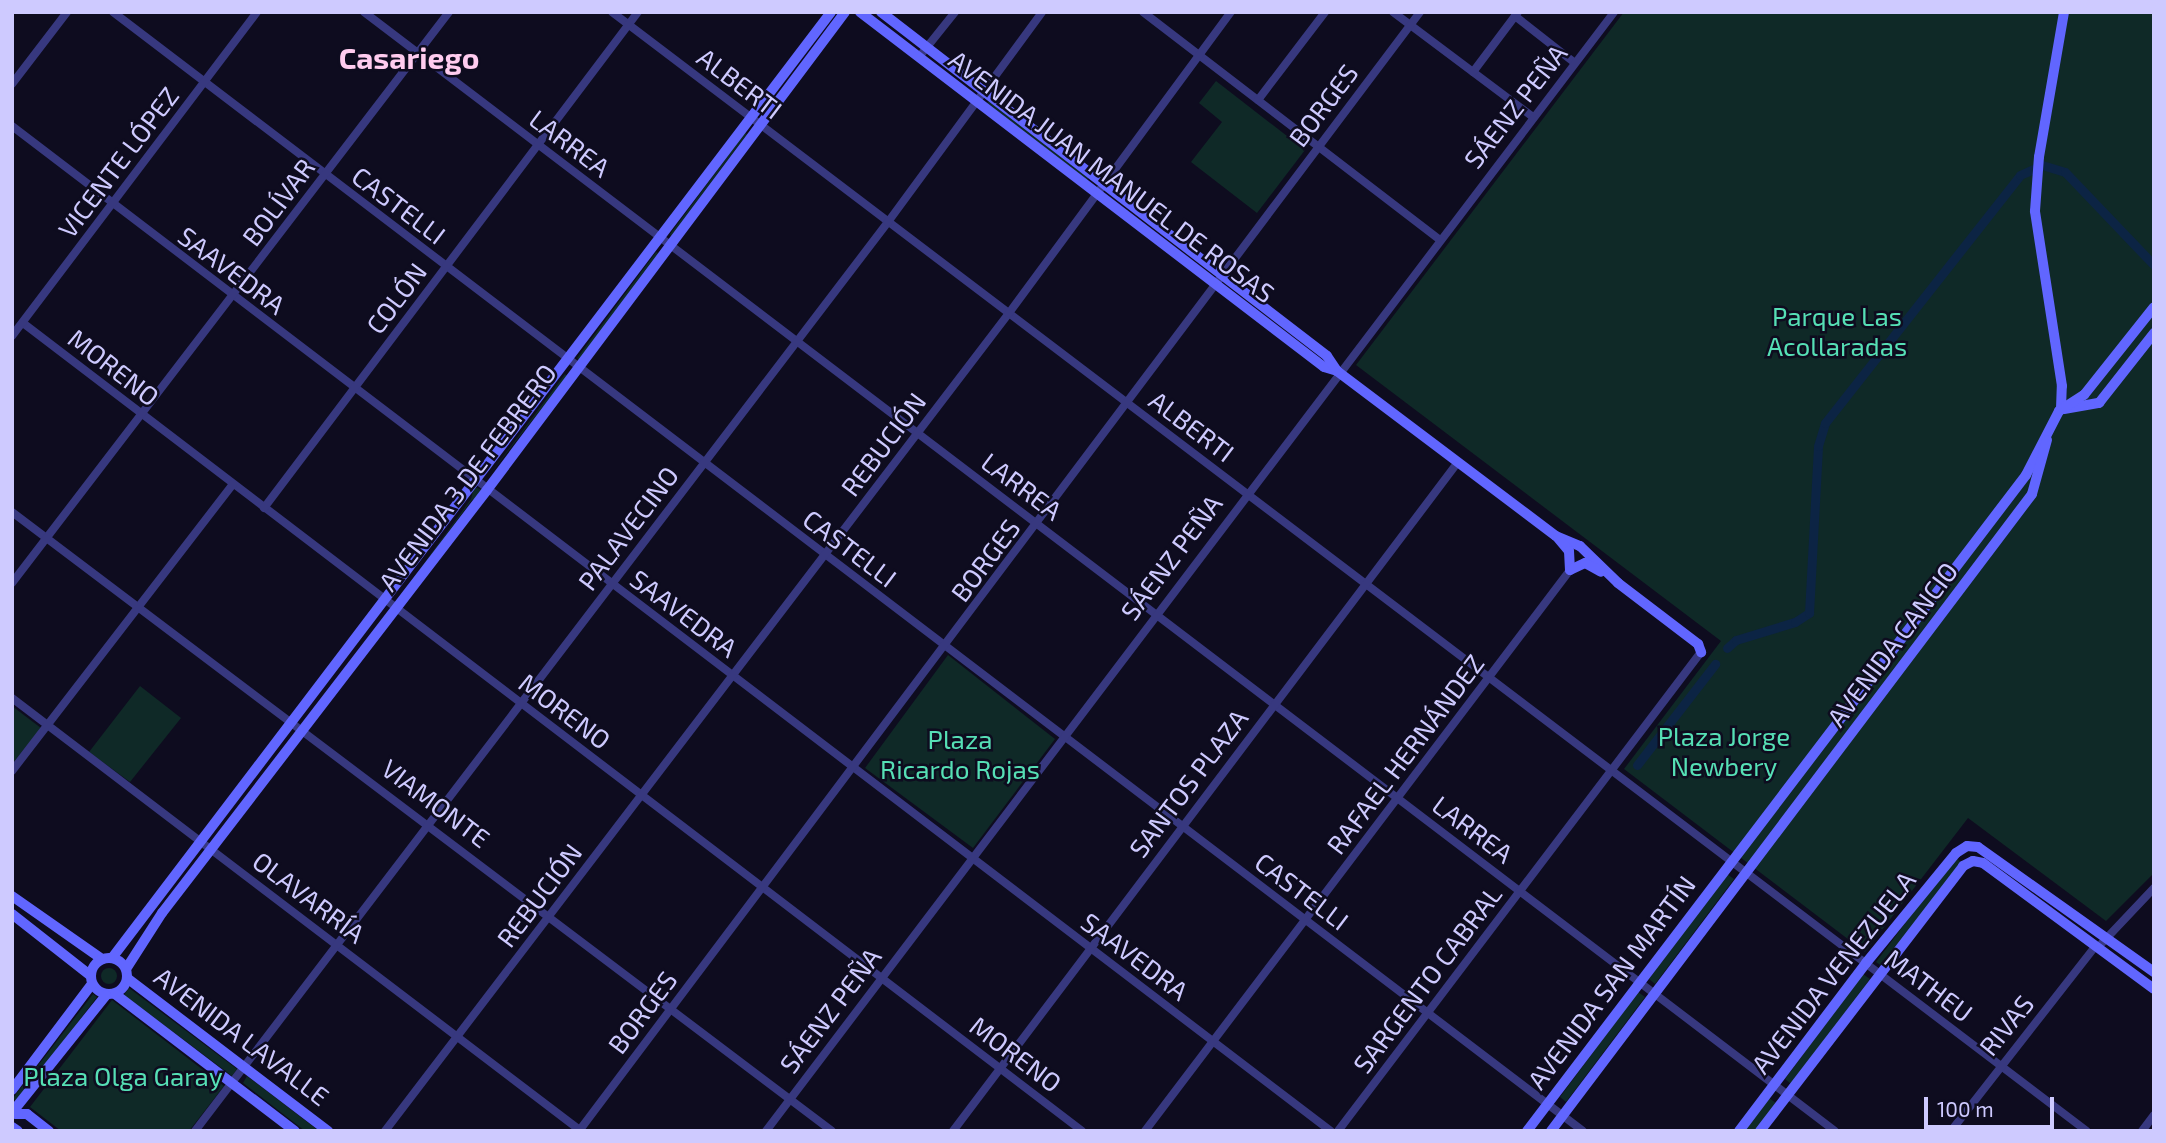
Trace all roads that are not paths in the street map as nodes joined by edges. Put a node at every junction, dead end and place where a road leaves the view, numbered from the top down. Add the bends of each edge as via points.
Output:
1 (67, 12) edge
2 (113, 12) edge
3 (257, 12) edge
4 (364, 12) edge
5 (449, 12) edge
6 (612, 12) edge
7 (638, 12) edge
8 (831, 12) edge
9 (845, 12) edge
10 (860, 12) edge
11 (881, 12) edge
12 (955, 12) edge
13 (1042, 12) edge
14 (1143, 12) edge
15 (1231, 12) edge
16 (1325, 12) edge
17 (1394, 12) edge
18 (1420, 12) edge
19 (1614, 12) edge
20 (2063, 12) edge
21 (1516, 14) edge
22 (628, 25) junction
23 (1410, 25) junction
24 (418, 53) junction
25 (923, 53) junction
26 (1199, 55) junction
27 (1575, 63) junction
28 (1473, 72) junction
29 (204, 82) junction
30 (12, 84) edge
31 (978, 96) junction
32 (1258, 100) junction
33 (1533, 117) junction
34 (751, 118) junction
35 (12, 126) edge
36 (761, 126) junction
37 (537, 144) junction
38 (1318, 146) junction
39 (325, 174) junction
40 (1098, 188) junction
41 (112, 205) junction
42 (888, 222) junction
43 (660, 238) junction
44 (1439, 239) junction
45 (671, 246) junction
46 (446, 267) junction
47 (1218, 278) junction
48 (232, 296) junction
49 (2154, 307) edge
50 (1009, 313) junction
51 (23, 323) junction
52 (2154, 333) edge
53 (12, 336) edge
54 (797, 341) junction
55 (567, 360) junction
56 (578, 368) junction
57 (1338, 371) junction
58 (354, 388) junction
59 (1129, 405) junction
60 (2061, 409) junction
61 (142, 414) junction
62 (2049, 431) junction
63 (918, 433) junction
64 (1458, 462) junction
65 (704, 464) junction
66 (475, 481) junction
67 (233, 484) junction
68 (487, 490) junction
69 (1246, 493) junction
70 (264, 508) junction
71 (12, 512) edge
72 (1038, 525) junction
73 (1556, 536) junction
74 (47, 538) junction
75 (824, 555) junction
76 (1570, 570) junction
77 (12, 583) edge
78 (1365, 583) junction
79 (1618, 583) junction
80 (612, 584) junction
81 (384, 601) junction
82 (1928, 602) junction
83 (140, 607) junction
84 (396, 610) junction
85 (1944, 613) junction
86 (1155, 614) junction
87 (945, 648) junction
88 (1701, 652) joint
89 (732, 676) junction
90 (1490, 678) junction
91 (12, 698) edge
92 (520, 704) junction
93 (1274, 704) junction
94 (298, 724) junction
95 (49, 725) junction
96 (1063, 736) junction
97 (853, 769) junction
98 (1611, 770) junction
99 (12, 771) edge
100 (244, 785) junction
101 (254, 792) junction
102 (641, 796) junction
103 (1398, 799) junction
104 (429, 824) junction
105 (1182, 826) junction
106 (200, 842) junction
107 (1969, 846) junction
108 (211, 850) junction
109 (971, 858) junction
110 (1731, 861) junction
111 (1973, 861) junction
112 (1746, 872) junction
113 (763, 888) junction
114 (2154, 888) edge
115 (1520, 891) junction
116 (12, 896) edge
117 (152, 906) junction
118 (12, 914) edge
119 (162, 914) junction
120 (549, 916) junction
121 (1306, 920) junction
122 (2102, 943) junction
123 (338, 944) junction
124 (1090, 948) junction
125 (107, 959) junction
126 (1866, 963) junction
127 (2154, 972) edge
128 (1879, 973) junction
129 (127, 974) junction
130 (881, 978) junction
131 (92, 980) junction
132 (1639, 982) junction
133 (2154, 989) edge
134 (1655, 993) junction
135 (110, 994) junction
136 (671, 1009) junction
137 (1427, 1013) junction
138 (458, 1036) junction
139 (1213, 1041) junction
140 (2001, 1065) junction
141 (244, 1067) junction
142 (1000, 1068) junction
143 (232, 1083) junction
144 (1774, 1084) junction
145 (12, 1090) edge
146 (1788, 1094) junction
147 (790, 1098) junction
148 (1547, 1104) junction
149 (13, 1113) edge
150 (1563, 1115) junction
151 (2154, 1115) edge
152 (12, 1127) edge
153 (580, 1130) edge
154 (18, 1131) edge
155 (49, 1131) edge
156 (195, 1131) edge
157 (295, 1131) edge
158 (328, 1131) edge
159 (385, 1131) edge
160 (765, 1131) edge
161 (832, 1131) edge
162 (953, 1131) edge
163 (1082, 1131) edge
164 (1145, 1131) edge
165 (1331, 1131) edge
166 (1338, 1131) edge
167 (1527, 1131) edge
168 (1551, 1131) edge
169 (1583, 1131) edge
170 (1739, 1131) edge
171 (1760, 1131) edge
172 (1835, 1131) edge
173 (1951, 1131) edge
174 (2087, 1131) edge
175 (2142, 1131) edge

1 - 30 street
2 - 29 street, CASTELLI
3 - 29 street, VICENTE LÓPEZ
4 - 24 street, LARREA
5 - 24 street, BOLÍVAR
6 - 22 street, ALBERTI
7 - 22 street, COLÓN
8 - 34 street, AVENIDA 3 DE FEBRERO
9 - 36 street, AVENIDA 3 DE FEBRERO
10 - 25 street, AVENIDA JUAN MANUEL DE ROSAS
11 - 25 street, AVENIDA JUAN MANUEL DE ROSAS
12 - 25 street
13 - 31 street, PALAVECINO
14 - 26 street
15 - 26 street, REBUCIÓN
16 - 32 street
17 - 23 street
18 - 23 street, BORGES
19 - 27 street, SÁENZ PEÑA
20 - 60 street via 2036,177 2036,231 2062,386
21 - 27 street
21 - 28 street
22 - 34 street, ALBERTI
22 - 37 street, COLÓN
23 - 28 street
23 - 38 street, BORGES
24 - 37 street, LARREA
24 - 39 street, BOLÍVAR
25 - 31 street, AVENIDA JUAN MANUEL DE ROSAS
26 - 32 street
26 - 40 street, REBUCIÓN
27 - 33 street, SÁENZ PEÑA
28 - 33 street
29 - 39 street, CASTELLI
29 - 41 street, VICENTE LÓPEZ
31 - 40 street, AVENIDA JUAN MANUEL DE ROSAS
31 - 42 street, PALAVECINO
32 - 38 street
33 - 44 street, SÁENZ PEÑA
34 - 36 street, ALBERTI
34 - 43 street, AVENIDA 3 DE FEBRERO
35 - 41 street, SAAVEDRA
36 - 42 street, ALBERTI
36 - 45 street, AVENIDA 3 DE FEBRERO
37 - 43 street, LARREA
37 - 46 street, COLÓN
38 - 44 street
38 - 47 street, BORGES
39 - 46 street, CASTELLI
39 - 48 street, BOLÍVAR
40 - 47 street, AVENIDA JUAN MANUEL DE ROSAS
40 - 50 street, REBUCIÓN
41 - 48 street, SAAVEDRA
41 - 51 street, VICENTE LÓPEZ
42 - 50 street, ALBERTI
42 - 54 street, PALAVECINO
43 - 45 street, LARREA
43 - 55 street, AVENIDA 3 DE FEBRERO
44 - 57 street, SÁENZ PEÑA
45 - 54 street, LARREA
45 - 56 street, AVENIDA 3 DE FEBRERO
46 - 55 street, CASTELLI
46 - 58 street, COLÓN
47 - 57 street, AVENIDA JUAN MANUEL DE ROSAS via 1327,356
47 - 59 street, BORGES
48 - 58 street, SAAVEDRA
48 - 61 street, BOLÍVAR
49 - 60 street, AVENIDA CANCIO via 2084,395
50 - 59 street, ALBERTI
50 - 63 street, REBUCIÓN
51 - 53 street, VICENTE LÓPEZ
51 - 61 street, MORENO
52 - 60 street via 2099,403
54 - 63 street, LARREA
54 - 65 street, PALAVECINO
55 - 56 street, CASTELLI
55 - 66 street, AVENIDA 3 DE FEBRERO
56 - 65 street, CASTELLI
56 - 68 street, AVENIDA 3 DE FEBRERO
57 - 64 street, AVENIDA JUAN MANUEL DE ROSAS
57 - 69 street, SÁENZ PEÑA
58 - 66 street, SAAVEDRA
58 - 70 street, COLÓN
59 - 69 street, ALBERTI
59 - 72 street, BORGES
60 - 62 street, AVENIDA CANCIO
61 - 67 street, MORENO
61 - 74 street, BOLÍVAR
62 - 82 street, AVENIDA CANCIO via 2026,475
62 - 85 street, AVENIDA CANCIO via 2032,494
63 - 72 street, LARREA
63 - 75 street, REBUCIÓN
64 - 73 street, AVENIDA JUAN MANUEL DE ROSAS
64 - 78 street, SANTOS PLAZA
65 - 75 street, CASTELLI
65 - 80 street, PALAVECINO
66 - 68 street, SAAVEDRA
66 - 81 street, AVENIDA 3 DE FEBRERO
67 - 70 street, MORENO
67 - 83 street
68 - 80 street, SAAVEDRA
68 - 84 street, AVENIDA 3 DE FEBRERO
69 - 78 street, ALBERTI
69 - 86 street, SÁENZ PEÑA
70 - 81 street, MORENO
71 - 74 street, VIAMONTE
72 - 86 street, LARREA
72 - 87 street, BORGES
73 - 76 street via 1569,551
73 - 79 street, AVENIDA JUAN MANUEL DE ROSAS via 1580,545
74 - 77 street, BOLÍVAR
74 - 83 street, VIAMONTE
75 - 87 street, CASTELLI
75 - 89 street, REBUCIÓN
76 - 79 street via 1585,563
76 - 90 street, RAFAEL HERNÁNDEZ
78 - 90 street, ALBERTI
78 - 93 street, SANTOS PLAZA
79 - 88 street, AVENIDA JUAN MANUEL DE ROSAS via 1698,644
80 - 89 street, SAAVEDRA
80 - 92 street, PALAVECINO
81 - 84 street, MORENO
81 - 94 street, AVENIDA 3 DE FEBRERO
82 - 85 street
82 - 110 street, AVENIDA CANCIO
83 - 94 street, VIAMONTE
83 - 95 street
84 - 92 street, MORENO
84 - 94 street, AVENIDA 3 DE FEBRERO
85 - 112 street, AVENIDA CANCIO
86 - 93 street, LARREA
86 - 96 street, SÁENZ PEÑA
87 - 96 street, CASTELLI
87 - 97 street, BORGES
88 - 98 street, SARGENTO CABRAL
89 - 97 street, SAAVEDRA
89 - 102 street, REBUCIÓN
90 - 98 street, ALBERTI
90 - 103 street, RAFAEL HERNÁNDEZ
91 - 95 street, OLAVARRÍA
92 - 102 street, MORENO
92 - 104 street, PALAVECINO
93 - 103 street, LARREA
93 - 105 street, SANTOS PLAZA
94 - 100 street, AVENIDA 3 DE FEBRERO
94 - 101 street, AVENIDA 3 DE FEBRERO
94 - 104 street, VIAMONTE
95 - 99 street
95 - 106 street, OLAVARRÍA
96 - 105 street, CASTELLI
96 - 109 street, SÁENZ PEÑA
97 - 109 street, SAAVEDRA
97 - 113 street, BORGES
98 - 110 street, ALBERTI
98 - 115 street, SARGENTO CABRAL
100 - 101 street
100 - 106 street, AVENIDA 3 DE FEBRERO
101 - 108 street, AVENIDA 3 DE FEBRERO
102 - 113 street, MORENO
102 - 120 street, REBUCIÓN
103 - 115 street, LARREA
103 - 121 street, RAFAEL HERNÁNDEZ
104 - 120 street, VIAMONTE
104 - 123 street, PALAVECINO
105 - 121 street, CASTELLI
105 - 124 street, SANTOS PLAZA
106 - 108 street, OLAVARRÍA
106 - 117 street, AVENIDA 3 DE FEBRERO
107 - 111 street
107 - 122 street
107 - 126 street, AVENIDA VENEZUELA via 1956,853
108 - 119 street, AVENIDA 3 DE FEBRERO
108 - 123 street, OLAVARRÍA
109 - 124 street, SAAVEDRA
109 - 130 street, SÁENZ PEÑA
110 - 112 street, ALBERTI
110 - 132 street, AVENIDA SAN MARTÍN
111 - 122 street via 1983,863
111 - 128 street, AVENIDA VENEZUELA via 1964,866
112 - 126 street, MATHEU
112 - 134 street, AVENIDA SAN MARTÍN
113 - 130 street, MORENO
113 - 136 street, BORGES
114 - 122 street, RIVAS
115 - 132 street, LARREA
115 - 137 street, SARGENTO CABRAL
116 - 125 street, AVENIDA LAVALLE
117 - 119 street
117 - 125 street, AVENIDA 3 DE FEBRERO
118 - 131 street, AVENIDA LAVALLE
119 - 129 street, AVENIDA 3 DE FEBRERO
120 - 136 street, VIAMONTE
120 - 138 street, REBUCIÓN
121 - 137 street, CASTELLI
121 - 139 street, RAFAEL HERNÁNDEZ
122 - 127 street
122 - 133 street
122 - 140 street, RIVAS
123 - 138 street, OLAVARRÍA
123 - 141 street, PALAVECINO
124 - 139 street, SAAVEDRA
124 - 142 street, SANTOS PLAZA
125 - 129 street, AVENIDA LAVALLE
125 - 131 street, AVENIDA 3 DE FEBRERO
126 - 128 street, MATHEU
126 - 144 street, AVENIDA VENEZUELA
128 - 140 street, MATHEU
128 - 146 street, AVENIDA VENEZUELA
129 - 135 street, AVENIDA 3 DE FEBRERO
129 - 141 street, AVENIDA LAVALLE
130 - 142 street, MORENO
130 - 147 street, SÁENZ PEÑA
131 - 135 street, AVENIDA LAVALLE
131 - 145 street, AVENIDA 3 DE FEBRERO
132 - 134 street, LARREA
132 - 148 street, AVENIDA SAN MARTÍN
134 - 144 street, LARREA
134 - 150 street, AVENIDA SAN MARTÍN
135 - 143 street, AVENIDA LAVALLE
135 - 149 street, AVENIDA 3 DE FEBRERO
136 - 147 street, VIAMONTE
136 - 153 street, BORGES
137 - 148 street, CASTELLI
137 - 166 street, SARGENTO CABRAL
138 - 153 street, OLAVARRÍA
138 - 159 street, REBUCIÓN
139 - 164 street, RAFAEL HERNÁNDEZ
139 - 165 street, SAAVEDRA
140 - 173 street, RIVAS
140 - 174 street, MATHEU
141 - 143 street, PALAVECINO
141 - 158 street, AVENIDA LAVALLE
142 - 162 street, SANTOS PLAZA
142 - 163 street, MORENO
143 - 156 street, PALAVECINO
143 - 157 street, AVENIDA LAVALLE
144 - 146 street, LARREA
144 - 170 street, AVENIDA VENEZUELA
146 - 171 street, AVENIDA VENEZUELA
146 - 172 street, LARREA
147 - 160 street, SÁENZ PEÑA
147 - 161 street, VIAMONTE
148 - 150 street, CASTELLI
148 - 167 street, AVENIDA SAN MARTÍN
149 - 155 street via 27,1114
150 - 168 street, AVENIDA SAN MARTÍN
150 - 169 street, CASTELLI
151 - 175 street
152 - 154 street

